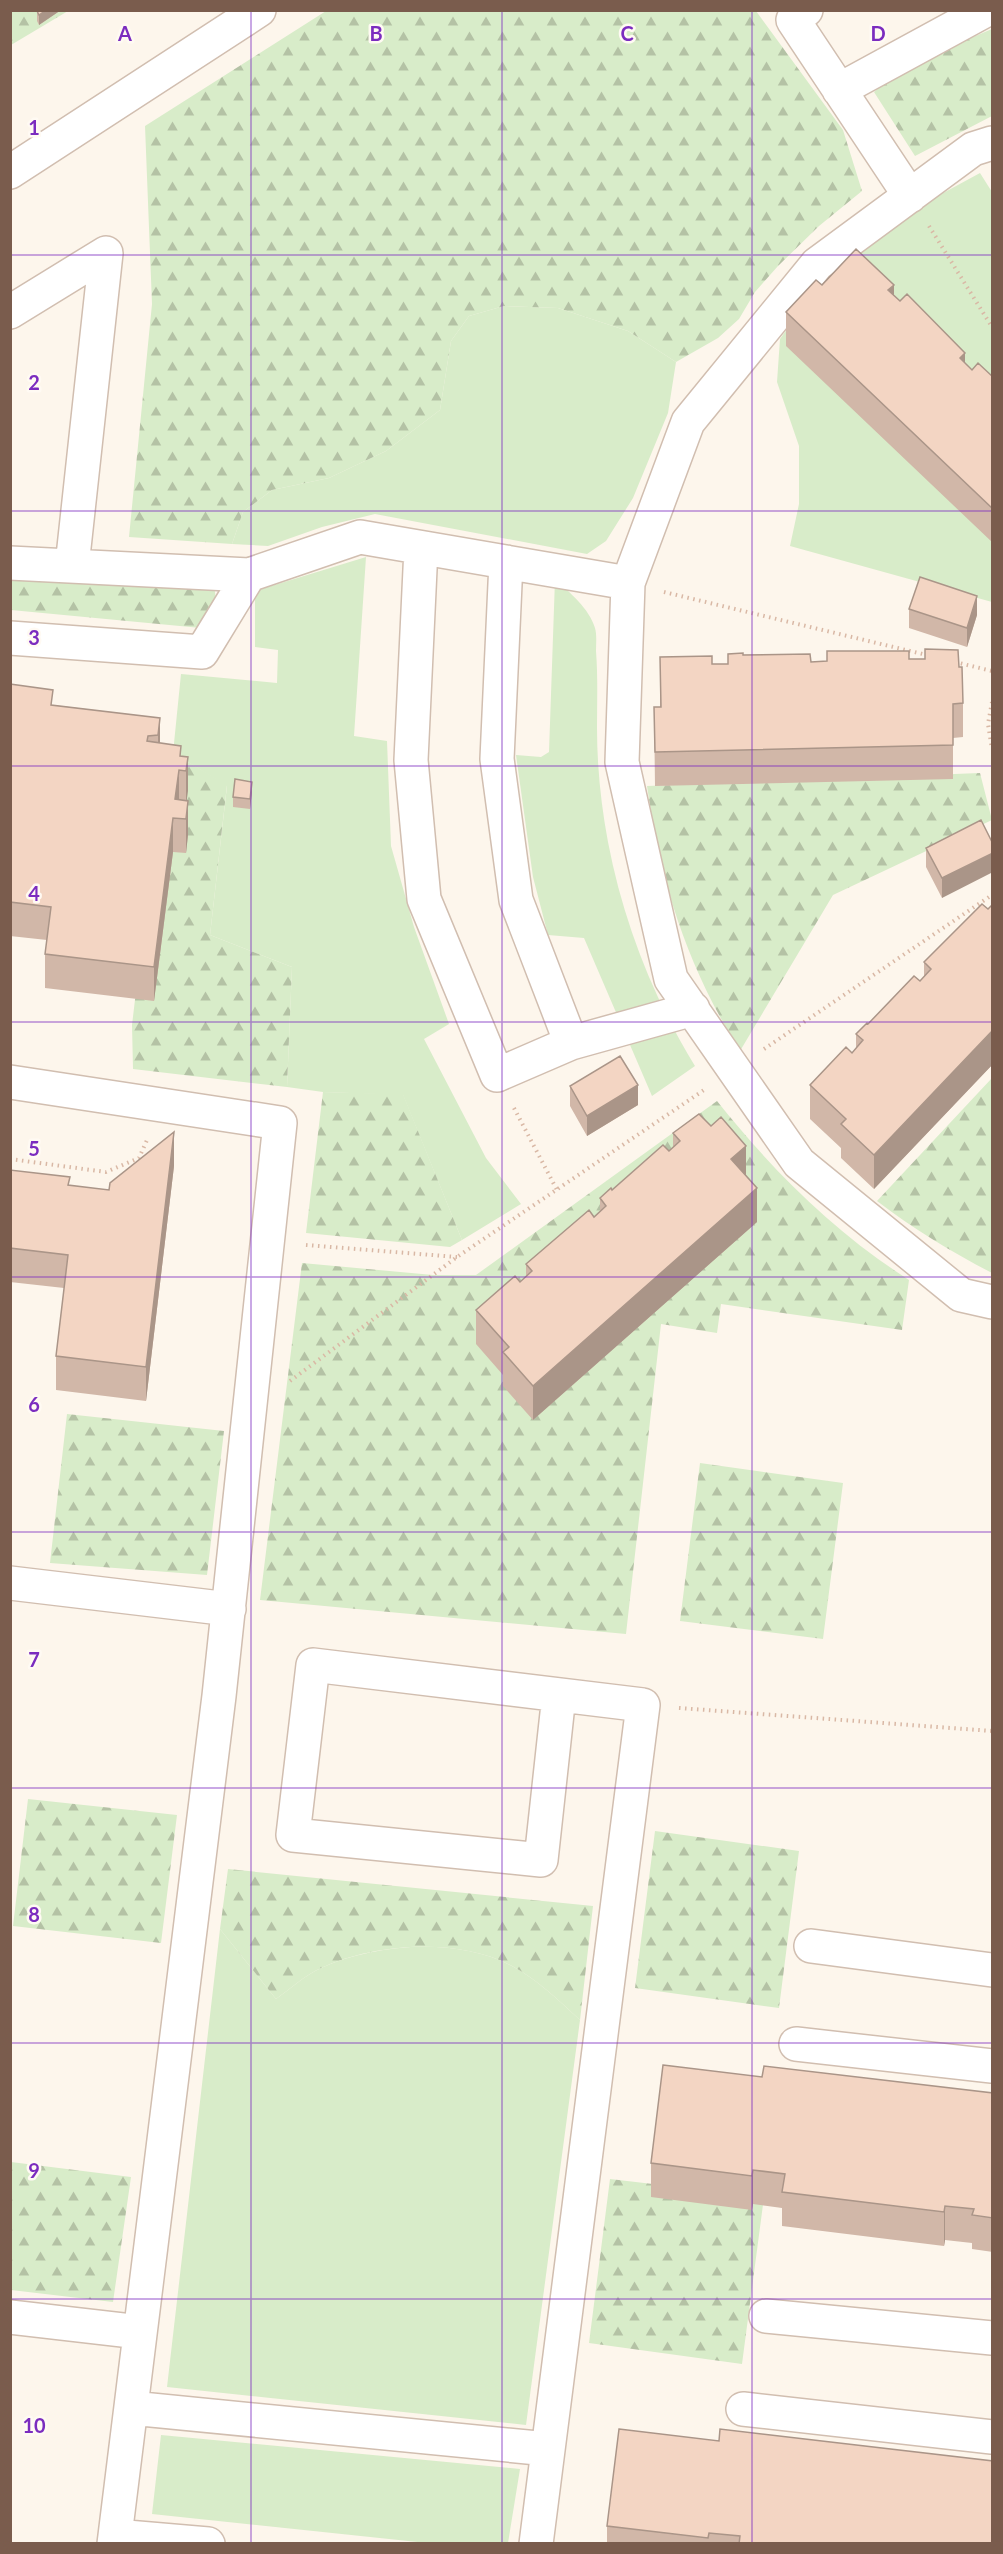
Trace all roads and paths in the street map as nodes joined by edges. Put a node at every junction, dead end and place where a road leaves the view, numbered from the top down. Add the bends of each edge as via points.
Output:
1 (259, 10) edge
2 (806, 10) edge
3 (986, 10) edge
4 (839, 90) junction
5 (993, 143) edge
6 (10, 172) edge
7 (910, 196) junction
8 (10, 312) edge
9 (993, 327) edge
10 (421, 548) junction
11 (506, 562) junction
12 (10, 563) edge
13 (72, 566) junction
14 (249, 575) junction
15 (628, 583) junction
16 (10, 638) edge
17 (936, 657) edge
18 (947, 660) edge
19 (993, 671) edge
20 (993, 702) edge
21 (993, 750) edge
22 (993, 895) edge
23 (693, 1009) junction
24 (571, 1043) junction
25 (734, 1070) junction
26 (497, 1075) junction
27 (10, 1082) edge
28 (163, 1105) junction
29 (10, 1159) edge
30 (557, 1190) junction
31 (268, 1242) junction
32 (457, 1257) junction
33 (993, 1302) edge
34 (250, 1411) junction
35 (10, 1583) edge
36 (229, 1609) junction
37 (559, 1695) junction
38 (643, 1705) junction
39 (993, 1731) edge
40 (811, 1946) dead end
41 (993, 1970) edge
42 (796, 2044) dead end
43 (993, 2066) edge
44 (766, 2316) dead end
45 (10, 2317) edge
46 (140, 2332) junction
47 (993, 2338) edge
48 (131, 2408) junction
49 (742, 2409) dead end
50 (993, 2437) edge
51 (548, 2449) junction
52 (115, 2540) edge
53 (208, 2544) edge
54 (536, 2544) edge

1 - 6 lane
2 - 4 lane via 793,20
3 - 4 lane
4 - 7 lane
5 - 7 lane via 973,149
7 - 9 path
7 - 15 lane via 817,264 688,422
8 - 13 lane via 106,253
10 - 11 lane
10 - 14 lane via 360,537
10 - 26 lane via 411,760 424,899
11 - 15 lane
11 - 24 lane via 496,759 516,900
12 - 13 lane
13 - 14 lane
14 - 16 lane via 202,652
15 - 17 path
15 - 23 lane via 622,762 671,978
18 - 19 path
20 - 21 path via 988,724
22 - 25 path
23 - 24 lane
23 - 25 lane
24 - 26 lane
25 - 30 path
25 - 33 lane via 800,1162 961,1295
26 - 30 path
27 - 28 lane
28 - 29 path via 140,1158 106,1172
28 - 31 lane via 280,1123
30 - 32 path
31 - 32 path
31 - 34 lane
32 - 34 path
34 - 36 lane
35 - 36 lane
36 - 46 lane
37 - 37 lane via 313,1665 293,1835 541,1860
37 - 38 lane
38 - 39 path
38 - 51 lane
40 - 41 lane
42 - 43 lane
44 - 47 lane
45 - 46 lane
46 - 48 lane
48 - 51 lane
48 - 52 lane
49 - 50 lane
51 - 54 lane
52 - 53 lane

